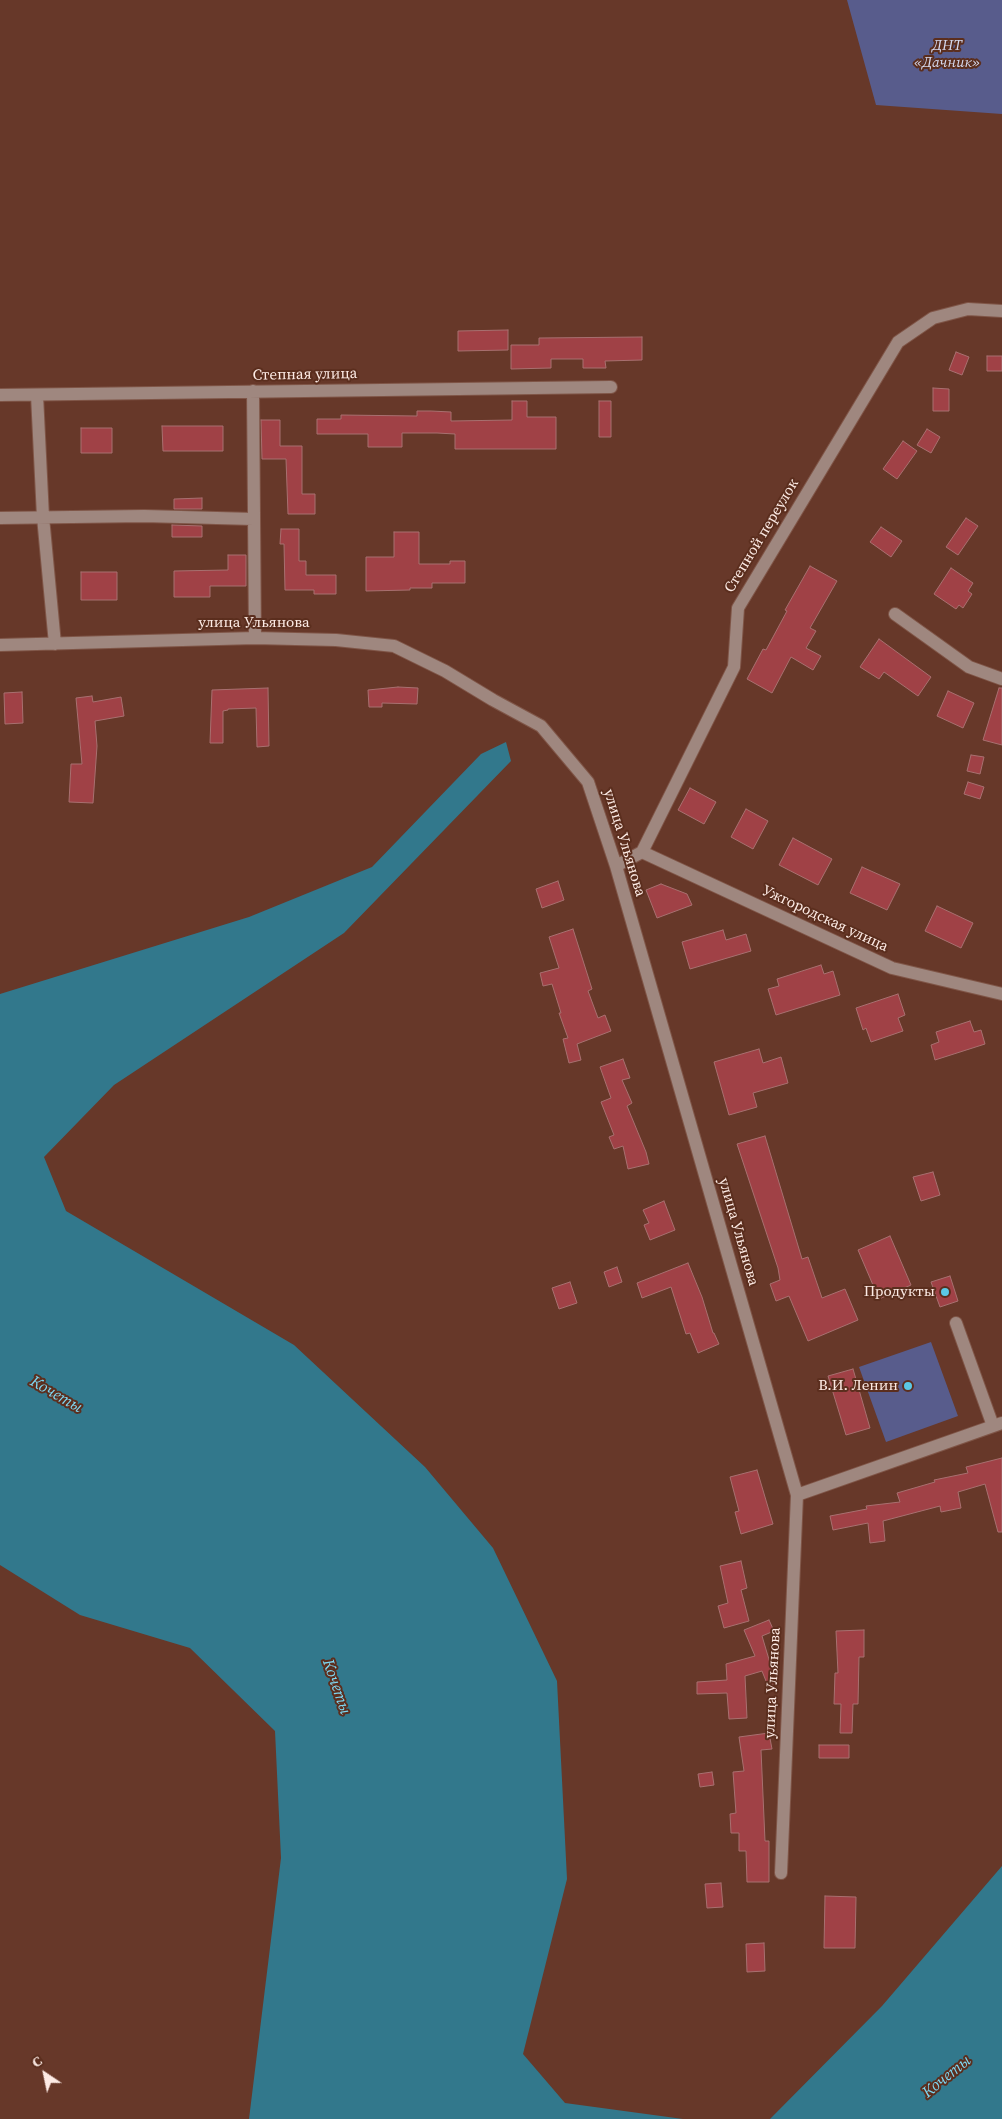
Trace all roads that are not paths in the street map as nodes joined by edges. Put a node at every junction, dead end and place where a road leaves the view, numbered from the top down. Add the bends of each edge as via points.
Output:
1 (1002, 310) edge
2 (611, 387) dead end
3 (253, 392) junction
4 (37, 395) junction
5 (0, 396) edge
6 (43, 517) junction
7 (0, 518) edge
8 (253, 519) junction
9 (895, 614) dead end
10 (255, 638) junction
11 (55, 644) junction
12 (0, 645) edge
13 (1002, 679) edge
14 (642, 852) junction
15 (616, 866) junction
16 (1002, 994) edge
17 (956, 1324) dead end
18 (997, 1424) edge
19 (797, 1495) junction
20 (780, 1873) dead end

1 - 14 street, Степной переулок via 968,309 933,318 898,342 738,608 734,667
2 - 3 street, Степная улица
3 - 4 street, Степная улица
3 - 8 street
4 - 5 street, Степная улица
4 - 6 street
6 - 7 street
6 - 8 street
6 - 11 street
8 - 10 street
9 - 13 street via 969,667
10 - 11 street, улица Ульянова
10 - 15 street, улица Ульянова via 336,640 394,646 541,726 588,782
11 - 12 street, улица Ульянова
14 - 15 street
14 - 16 street, Ужгородская улица via 892,968
15 - 19 street, улица Ульянова
17 - 18 street
18 - 19 street
19 - 20 street, улица Ульянова

